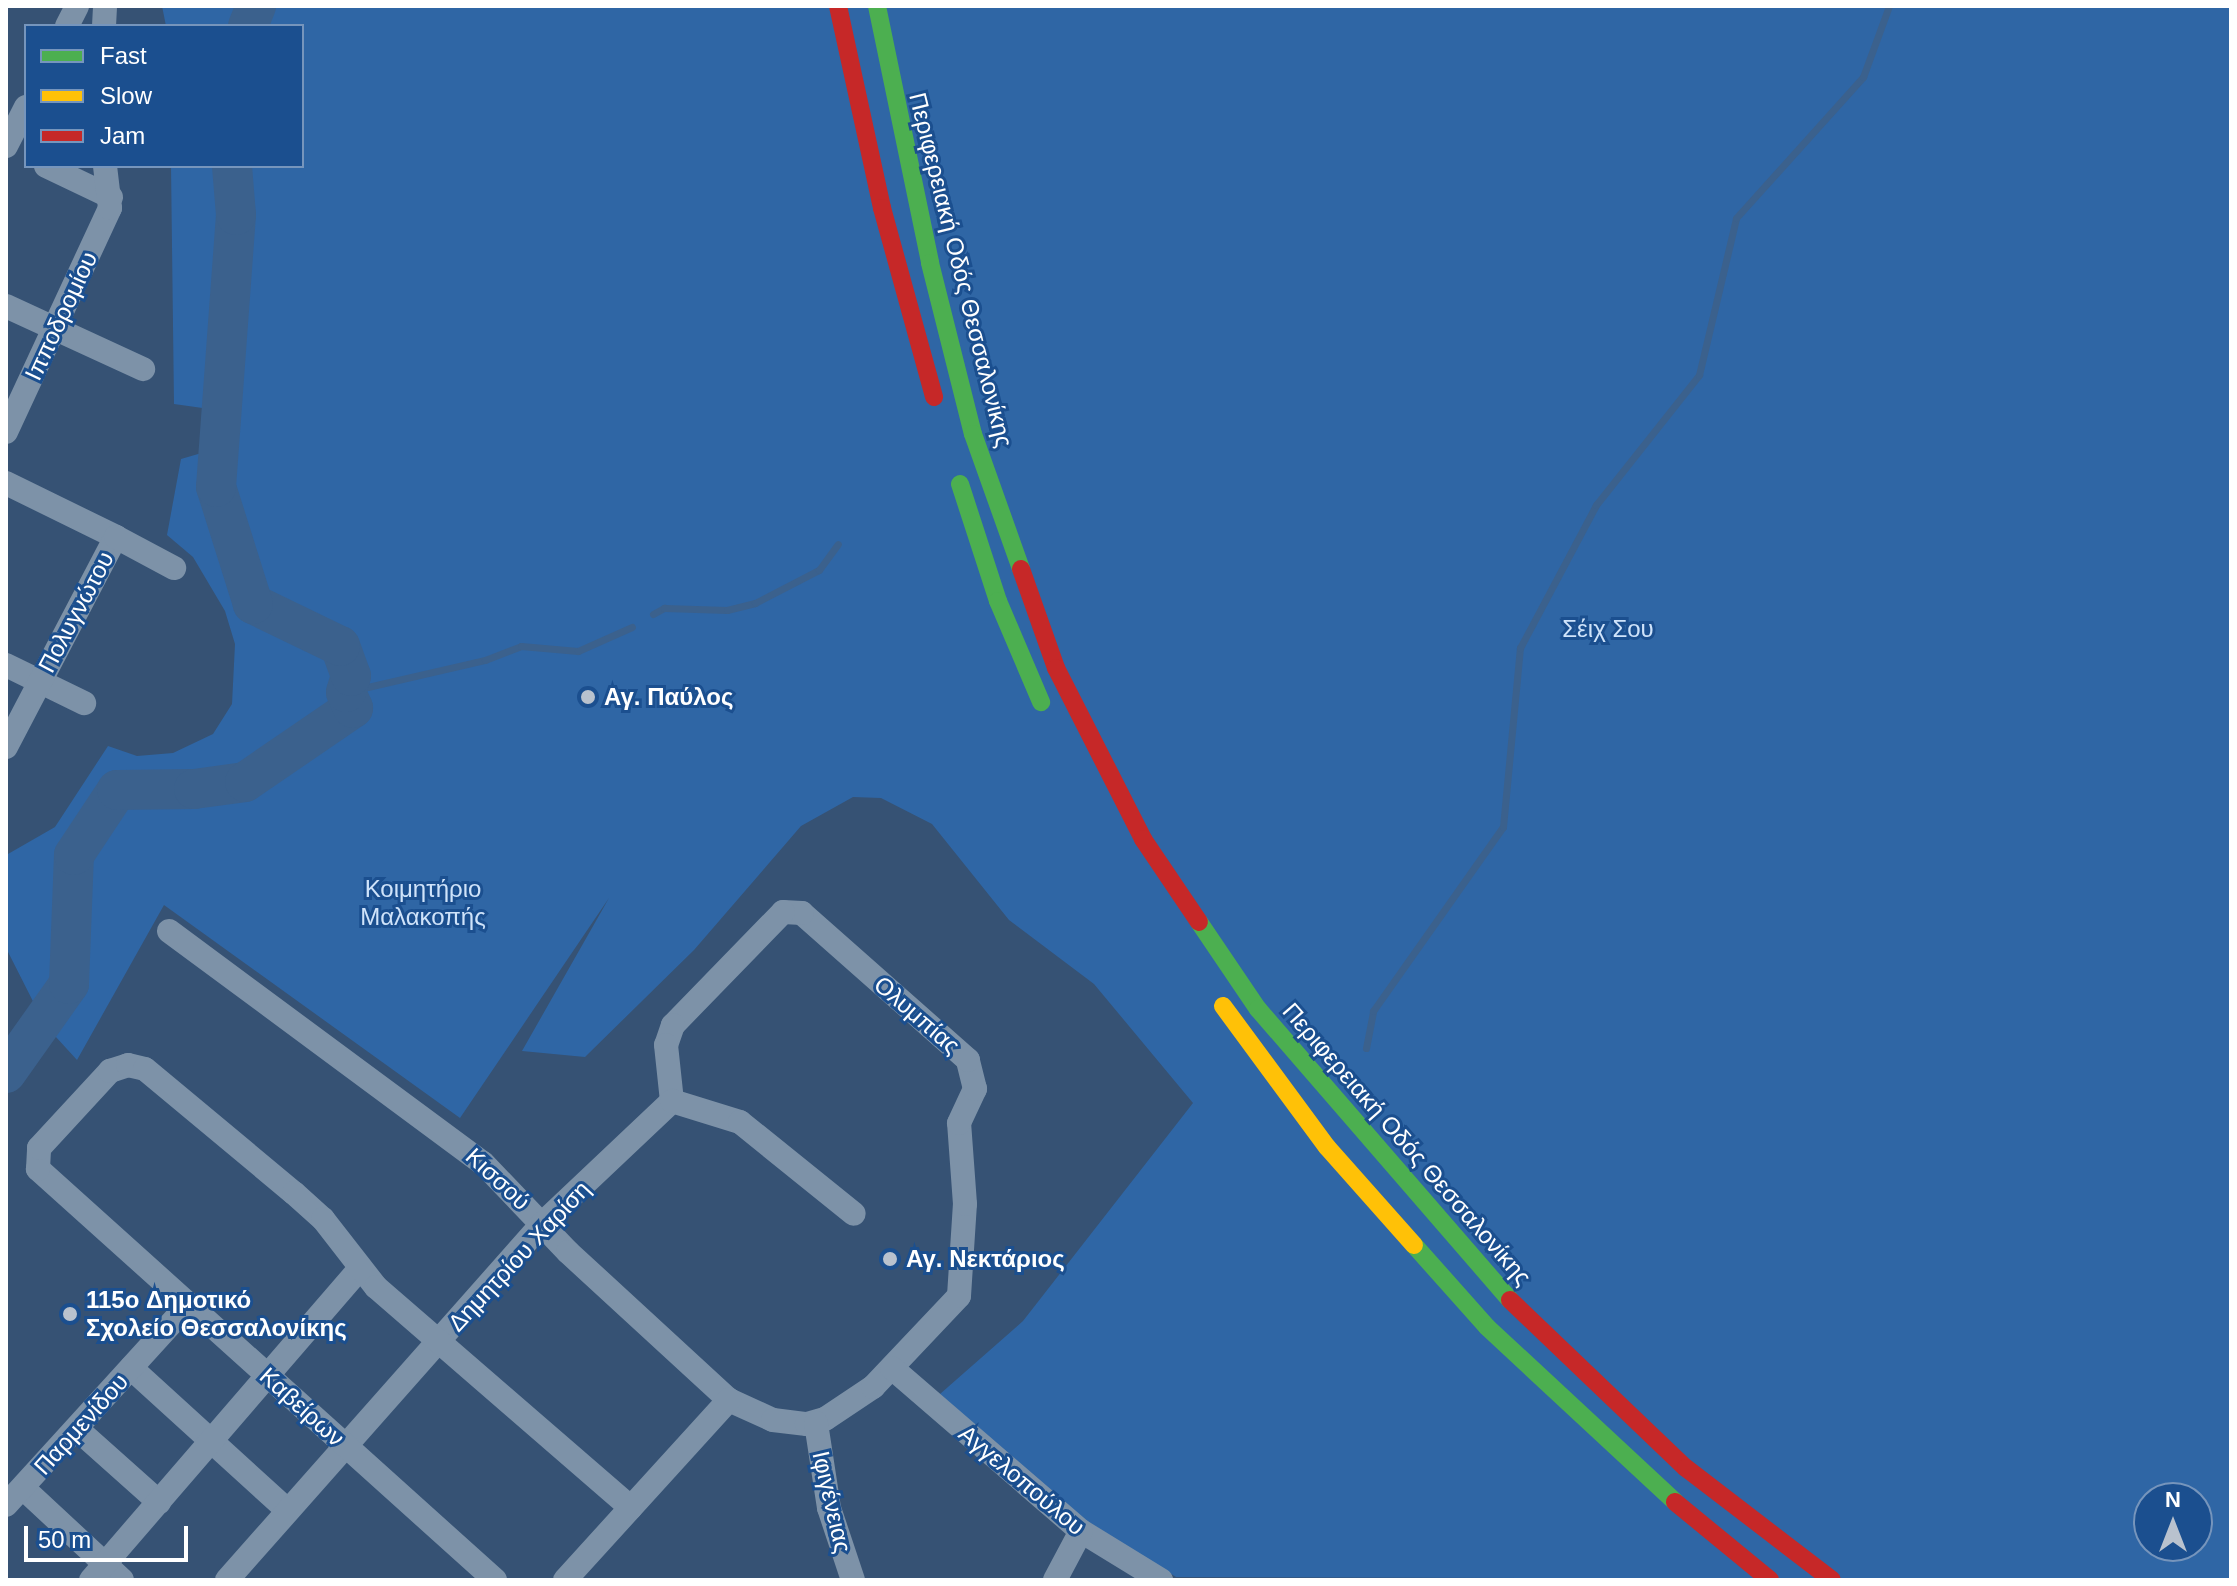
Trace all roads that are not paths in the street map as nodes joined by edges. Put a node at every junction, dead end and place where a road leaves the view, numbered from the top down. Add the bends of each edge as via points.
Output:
1 (77, 6) edge
2 (838, 6) edge
3 (877, 6) edge
4 (68, 24) edge
5 (24, 111) edge
6 (6, 146) edge
7 (24, 155) edge
8 (50, 168) edge
9 (105, 168) edge
10 (111, 197) junction
11 (6, 306) edge
12 (56, 331) junction
13 (143, 369) dead end
14 (940, 421) dead end
15 (6, 432) edge
16 (954, 466) dead end
17 (6, 483) edge
18 (116, 537) junction
19 (174, 568) dead end
20 (6, 665) edge
21 (40, 682) junction
22 (84, 703) dead end
23 (1049, 719) dead end
24 (6, 747) edge
25 (169, 931) dead end
26 (1214, 993) dead end
27 (672, 1101) junction
28 (854, 1214) dead end
29 (543, 1223) junction
30 (360, 1268) junction
31 (187, 1306) junction
32 (439, 1343) junction
33 (131, 1368) junction
34 (892, 1368) junction
35 (267, 1376) junction
36 (729, 1400) junction
37 (816, 1423) junction
38 (77, 1429) junction
39 (212, 1443) junction
40 (347, 1447) junction
41 (23, 1488) junction
42 (159, 1502) junction
43 (6, 1505) edge
44 (631, 1508) junction
45 (288, 1511) junction
46 (1081, 1531) junction
47 (106, 1575) edge
48 (234, 1578) edge
49 (495, 1580) edge
50 (565, 1580) edge
51 (853, 1580) edge
52 (1055, 1580) edge
53 (1161, 1580) edge
54 (1770, 1580) edge
55 (1832, 1580) edge

1 - 4 street
2 - 14 highway via 882,208
3 - 55 highway, Περιφερειακή Οδός Θεσσαλονίκης via 930,263 978,447 1056,668 1143,839 1258,1009 1483,1273 1686,1468
5 - 6 street
6 - 7 street
8 - 10 street
9 - 10 street
10 - 12 street, Ιπποδρομίου
11 - 12 street
12 - 13 street
12 - 15 street, Ιπποδρομίου
16 - 23 highway via 998,601
17 - 18 street
18 - 19 street, Πολυγνώτου
18 - 21 street, Πολυγνώτου
20 - 21 street
21 - 22 street
21 - 24 street, Πολυγνώτου
25 - 29 street, Κισσού via 456,1141
26 - 54 highway via 1327,1147 1450,1288 1578,1417
27 - 28 street via 740,1122
27 - 29 street, Δημητρίου Χαρίση
27 - 34 street, Ολυμπίας via 666,1045 673,1025 783,912 802,913 968,1060 975,1089 959,1123 965,1204 962,1289 953,1306
29 - 32 street, Δημητρίου Χαρίση
29 - 36 street, Κισσού via 587,1271
30 - 31 street, Καβείρων via 313,1209 145,1069 122,1065 105,1075 39,1148 38,1169
30 - 32 street
30 - 35 street
31 - 33 street, Παρμενίδου
31 - 35 street, Καβείρων
32 - 40 street, Δημητρίου Χαρίση
32 - 44 street
33 - 38 street, Παρμενίδου
33 - 39 street
34 - 37 street, Ολυμπίας via 860,1397
34 - 46 street, Αγγελοπούλου
35 - 39 street
35 - 40 street, Καβείρων
36 - 37 street, Κισσού via 773,1420
36 - 44 street
37 - 51 street, Ιφιγένειας via 829,1508
38 - 41 street, Παρμενίδου
38 - 42 street
39 - 42 street
39 - 45 street
40 - 45 street, Δημητρίου Χαρίση
40 - 49 street, Καβείρων
41 - 43 street, Παρμενίδου
41 - 47 street
42 - 47 street
44 - 50 street
45 - 48 street, Δημητρίου Χαρίση
46 - 52 street
46 - 53 street, Αγγελοπούλου

